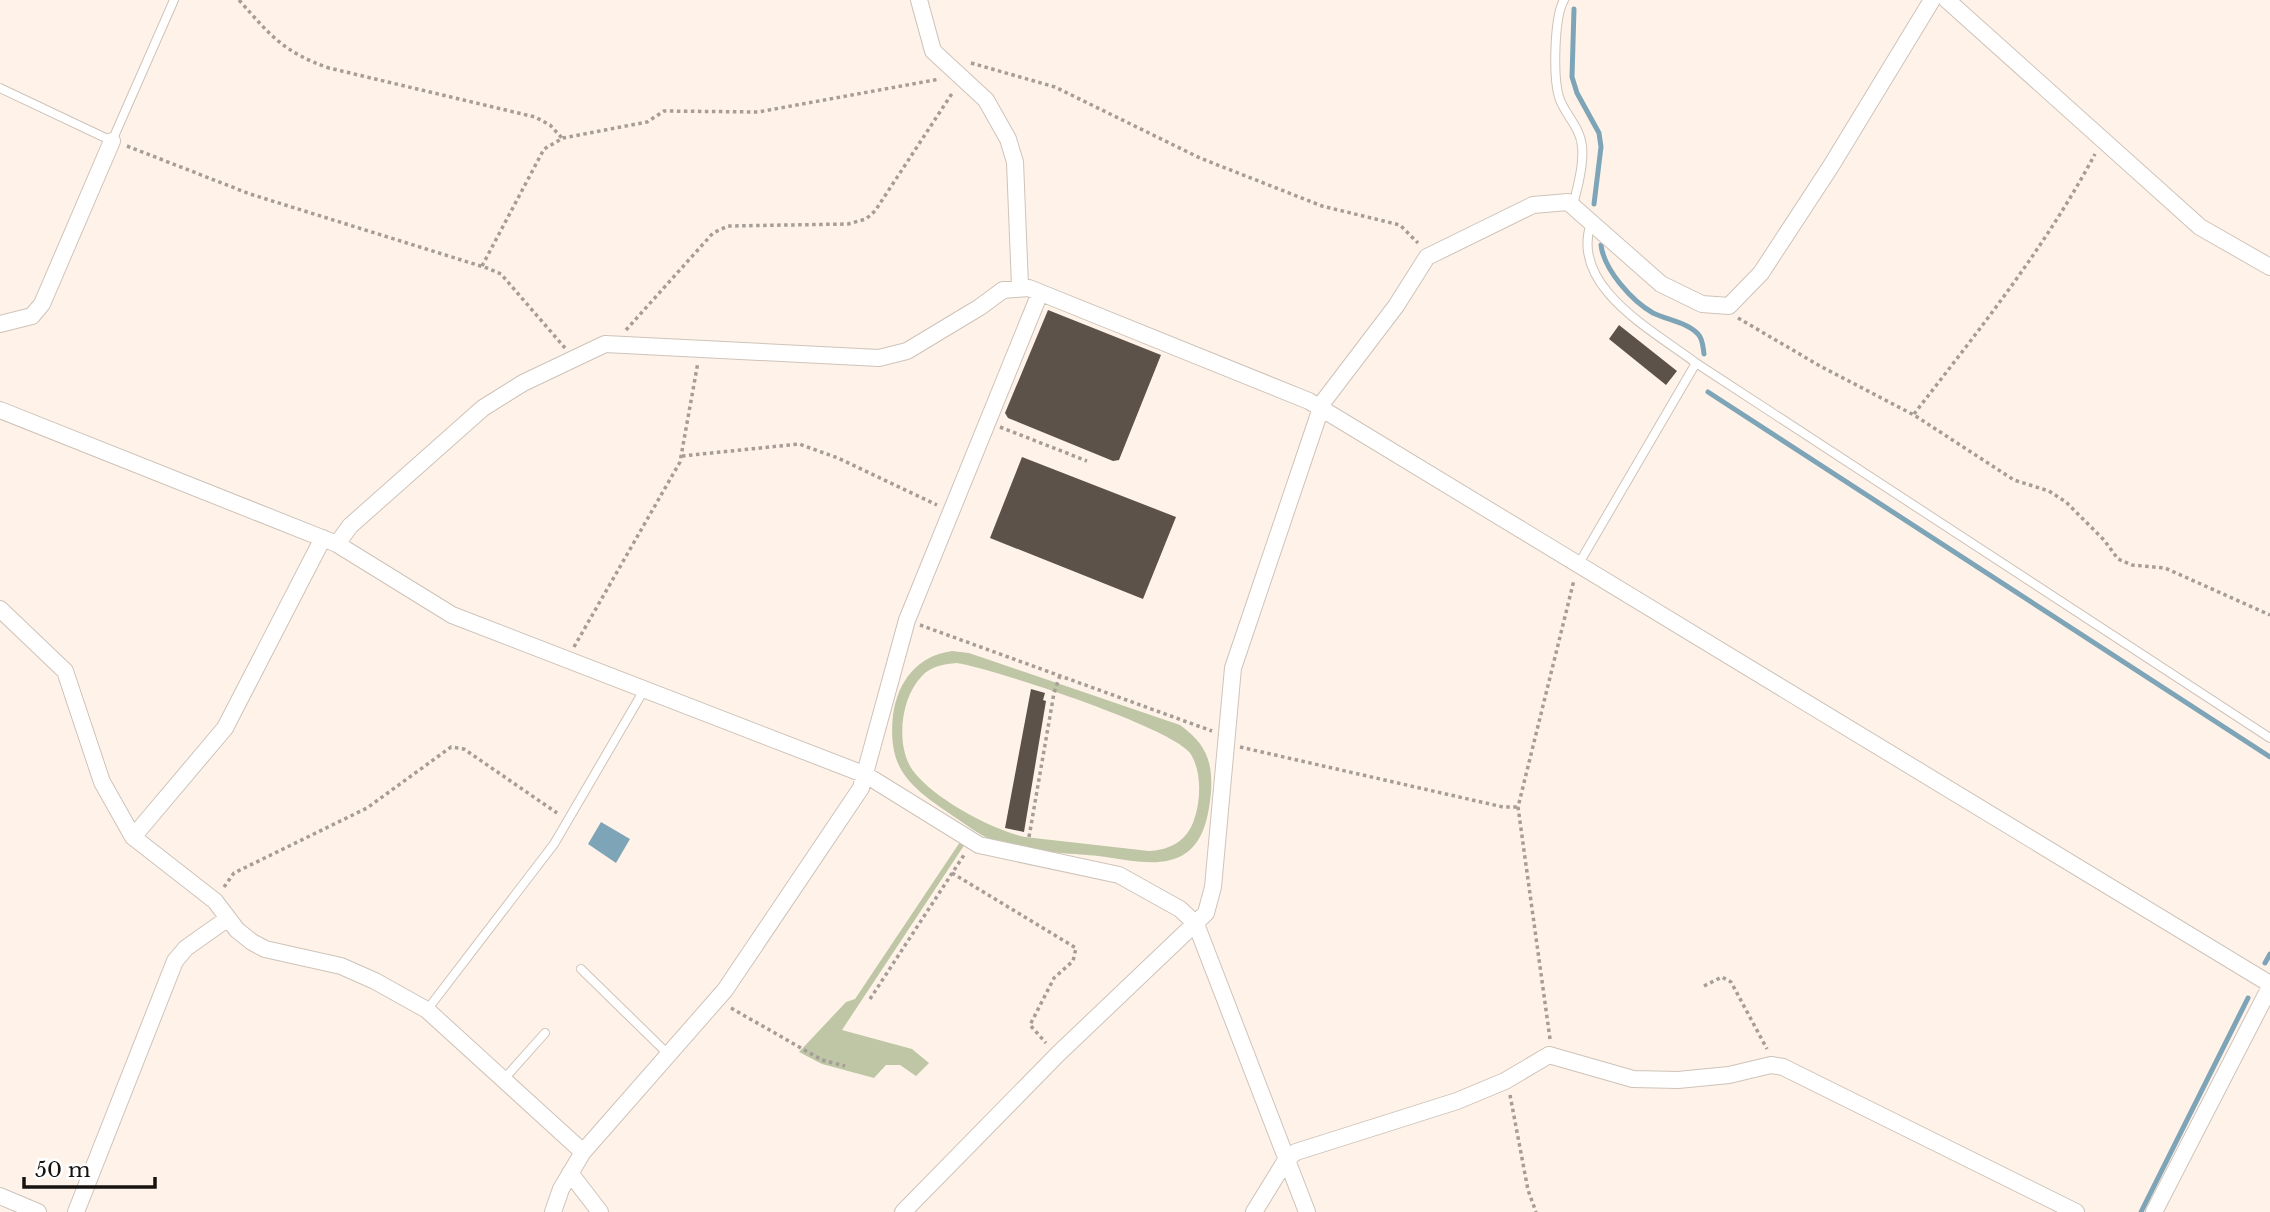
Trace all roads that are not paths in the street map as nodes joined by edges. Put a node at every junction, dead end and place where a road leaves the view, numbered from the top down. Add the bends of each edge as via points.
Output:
1 (174, 0) edge
2 (919, 0) edge
3 (1564, 0) edge
4 (1932, 0) edge
5 (1947, 0) edge
6 (0, 88) edge
7 (112, 141) junction
8 (1573, 204) junction
9 (1591, 223) junction
10 (2270, 267) edge
11 (1020, 286) junction
12 (1040, 293) junction
13 (0, 324) edge
14 (1696, 363) junction
15 (1320, 408) junction
16 (0, 410) edge
17 (330, 541) junction
18 (1578, 565) junction
19 (0, 609) edge
20 (644, 690) junction
21 (2270, 738) edge
22 (866, 775) junction
23 (133, 836) junction
24 (227, 919) junction
25 (1196, 924) junction
26 (582, 969) dead end
27 (2270, 985) edge
28 (427, 1010) junction
29 (545, 1033) dead end
30 (670, 1055) junction
31 (503, 1080) junction
32 (583, 1152) junction
33 (1286, 1160) junction
34 (570, 1173) junction
35 (0, 1196) edge
36 (38, 1212) edge
37 (76, 1212) edge
38 (553, 1212) edge
39 (600, 1212) edge
40 (902, 1212) edge
41 (1254, 1212) edge
42 (1307, 1212) edge
43 (2076, 1212) edge
44 (2154, 1212) edge

1 - 7 lane
2 - 11 street via 933,51 986,100 1008,139 1015,162
3 - 8 lane via 1559,15 1557,85 1582,151
4 - 9 street via 1761,273 1729,306 1702,304 1661,284
5 - 10 street via 2200,227
6 - 7 lane
7 - 13 street via 42,304 32,316
8 - 9 street
8 - 15 street via 1533,205 1427,257
9 - 14 lane via 1585,251 1600,283
11 - 12 street
11 - 17 street via 1003,290 895,356 605,344 483,408
12 - 15 street
12 - 22 street via 907,620
14 - 18 lane
14 - 21 lane
15 - 18 street
15 - 25 street via 1239,645 1228,695 1213,887 1206,913
16 - 17 street
17 - 20 street via 452,615
17 - 23 street via 225,728
18 - 27 street
19 - 23 street via 65,671 102,782
20 - 22 street
20 - 28 lane via 554,844
22 - 25 street via 989,849 1119,875 1180,909
22 - 30 street via 717,999
23 - 24 street via 215,901
24 - 28 street via 265,948 341,967
24 - 37 street via 175,961
25 - 33 street
25 - 40 street via 1058,1054
26 - 30 lane
27 - 44 street
28 - 31 street
29 - 31 lane
30 - 32 street
31 - 32 street
32 - 34 street
33 - 41 street
33 - 42 street
33 - 43 street via 1296,1152 1505,1081 1549,1055 1633,1079 1690,1079 1777,1066
34 - 38 street
34 - 39 street
35 - 36 street

